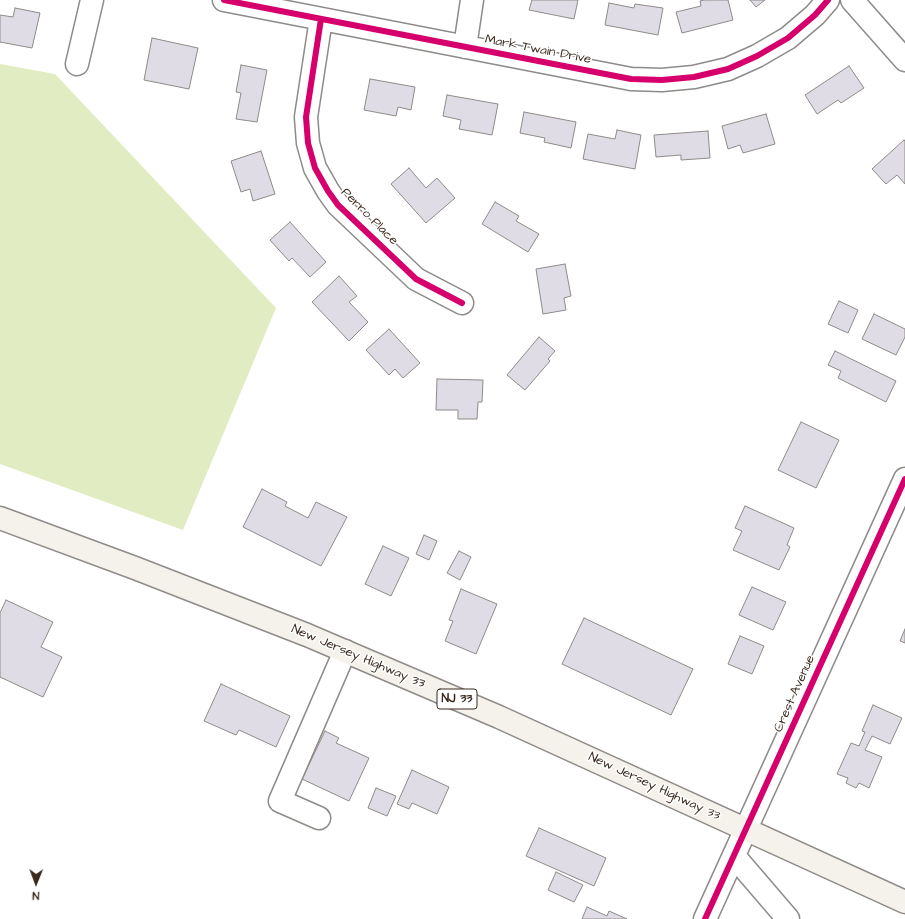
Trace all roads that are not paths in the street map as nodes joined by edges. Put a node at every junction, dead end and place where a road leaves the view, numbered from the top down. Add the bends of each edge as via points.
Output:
1 (92, 0) edge
2 (224, 0) edge
3 (472, 0) edge
4 (828, 0) edge
5 (852, 0) edge
6 (321, 19) junction
7 (465, 47) junction
8 (905, 60) edge
9 (78, 64) dead end
10 (462, 303) dead end
11 (905, 479) edge
12 (0, 518) edge
13 (345, 651) junction
14 (319, 818) dead end
15 (746, 829) junction
16 (734, 856) junction
17 (905, 902) edge
18 (705, 919) edge
19 (788, 919) edge

1 - 9 street
2 - 6 street, Mark Twain Drive
3 - 7 street
4 - 7 street, Mark Twain Drive via 815,16 788,38 757,56 728,68 694,77 631,79
5 - 8 street
6 - 7 street, Mark Twain Drive
6 - 10 street, Perro Place via 306,117 308,143 315,168 338,205 416,279
11 - 15 street, Crest Avenue
12 - 13 main road, New Jersey Highway 33 / NJ 33
13 - 14 street via 280,801
13 - 15 main road, New Jersey Highway 33 / NJ 33 via 499,717
15 - 16 street, Crest Avenue
15 - 17 main road, New Jersey Highway 33 / NJ 33
16 - 18 street, Crest Avenue
16 - 19 street

